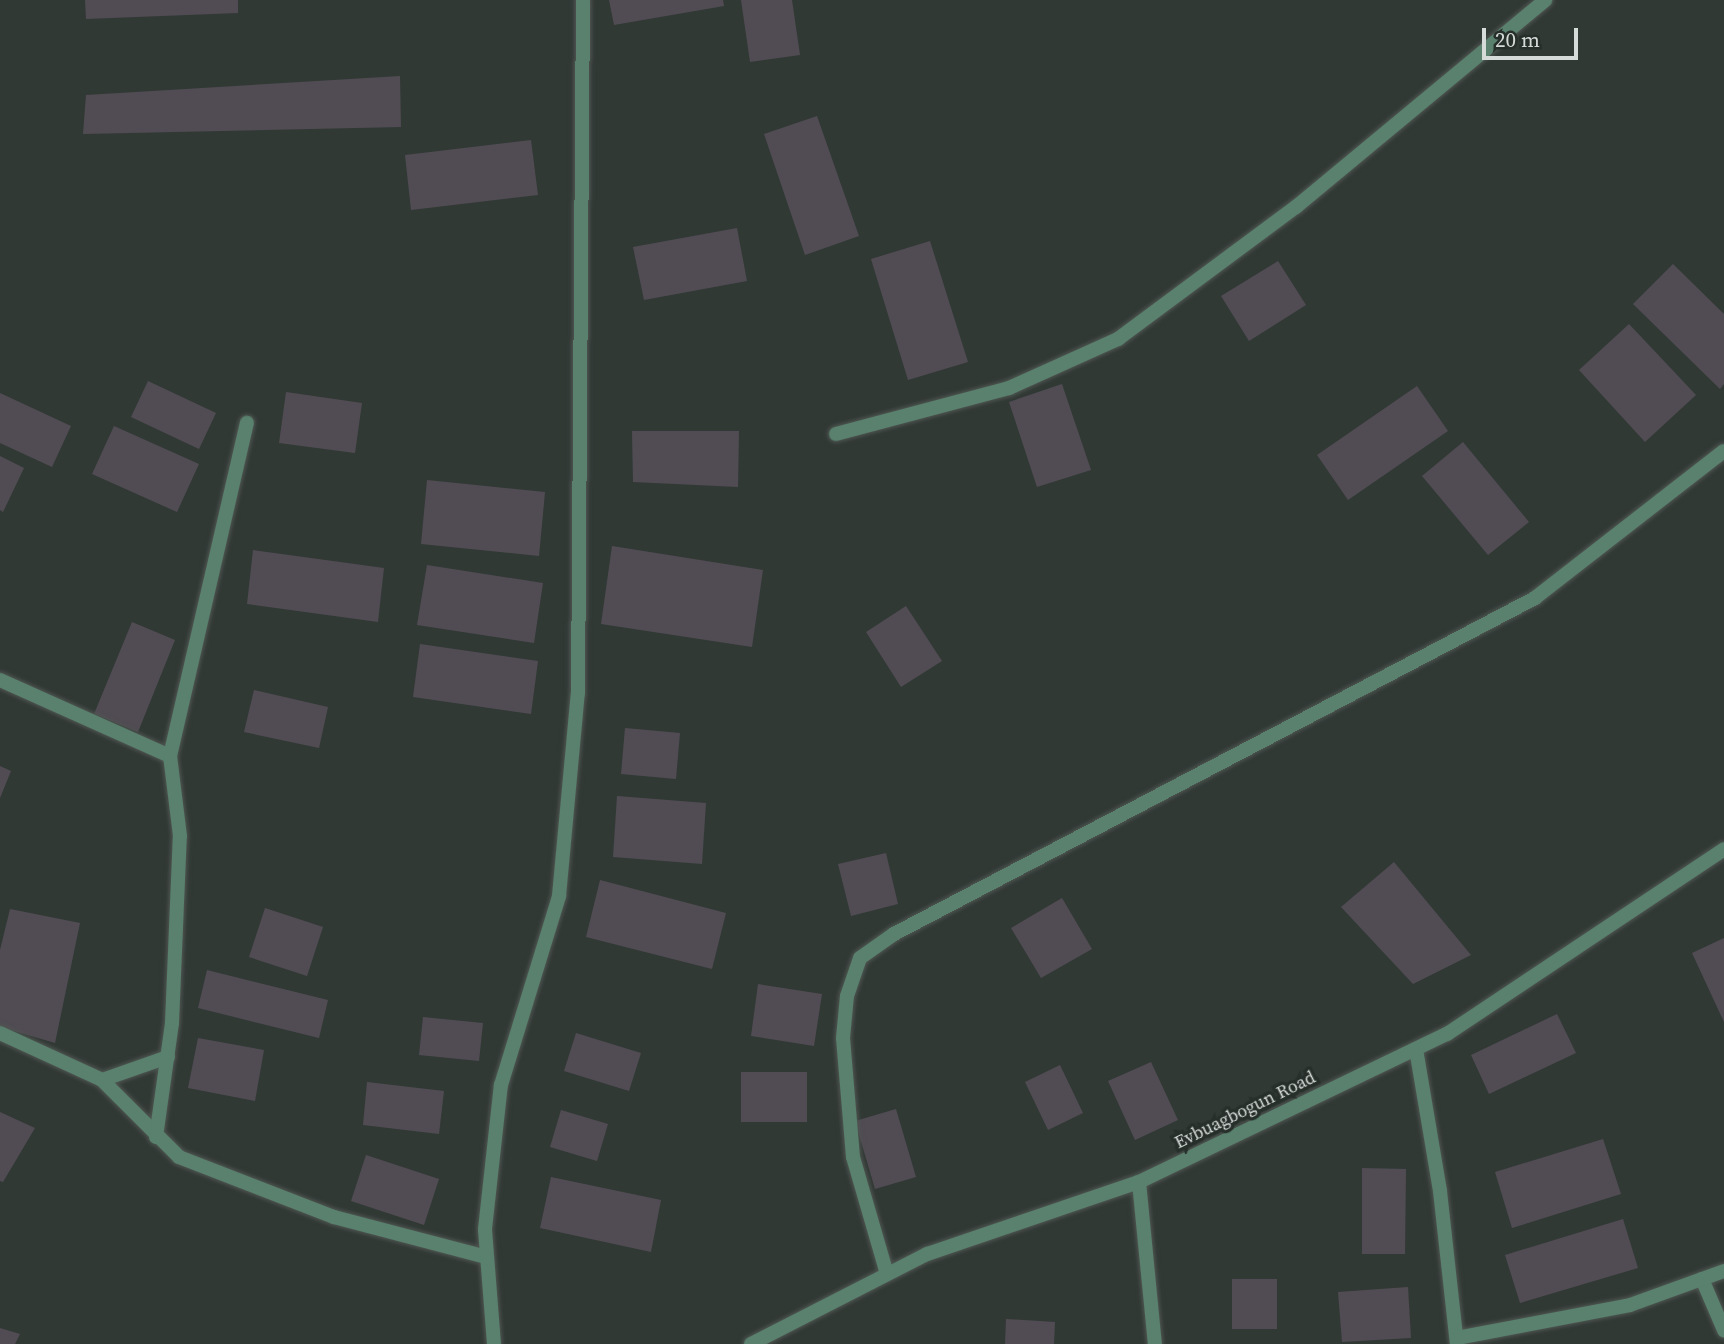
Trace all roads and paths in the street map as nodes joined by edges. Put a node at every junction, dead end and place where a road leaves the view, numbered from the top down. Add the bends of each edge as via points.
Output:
1 (583, 0) edge
2 (1545, 0) edge
3 (247, 424) dead end
4 (836, 434) dead end
5 (1724, 451) edge
6 (0, 680) edge
7 (170, 756) junction
8 (1724, 849) edge
9 (0, 1033) edge
10 (1416, 1049) junction
11 (168, 1057) junction
12 (102, 1080) junction
13 (156, 1137) junction
14 (1139, 1182) junction
15 (487, 1257) junction
16 (1724, 1271) edge
17 (887, 1274) junction
18 (1702, 1279) junction
19 (1724, 1330) edge
20 (1457, 1341) edge
21 (494, 1344) edge
22 (751, 1344) edge
23 (1155, 1344) edge

1 - 15 street via 578,693 559,896 501,1086 485,1229
2 - 4 street via 1296,207 1118,339 1009,388
3 - 7 street
5 - 17 street via 1535,598 894,934 860,958 847,996 843,1038 853,1157
6 - 7 street
7 - 11 street via 180,836
8 - 10 street, Evbuagbogun Road via 1447,1034
9 - 12 street
10 - 14 street, Evbuagbogun Road
10 - 20 street via 1440,1191
11 - 12 street
11 - 13 street
12 - 13 street
13 - 15 street via 179,1157 334,1217
14 - 17 street, Evbuagbogun Road via 927,1254
14 - 23 street
15 - 21 street
16 - 18 street
17 - 22 street, Evbuagbogun Road
18 - 19 street
18 - 20 street via 1630,1305

